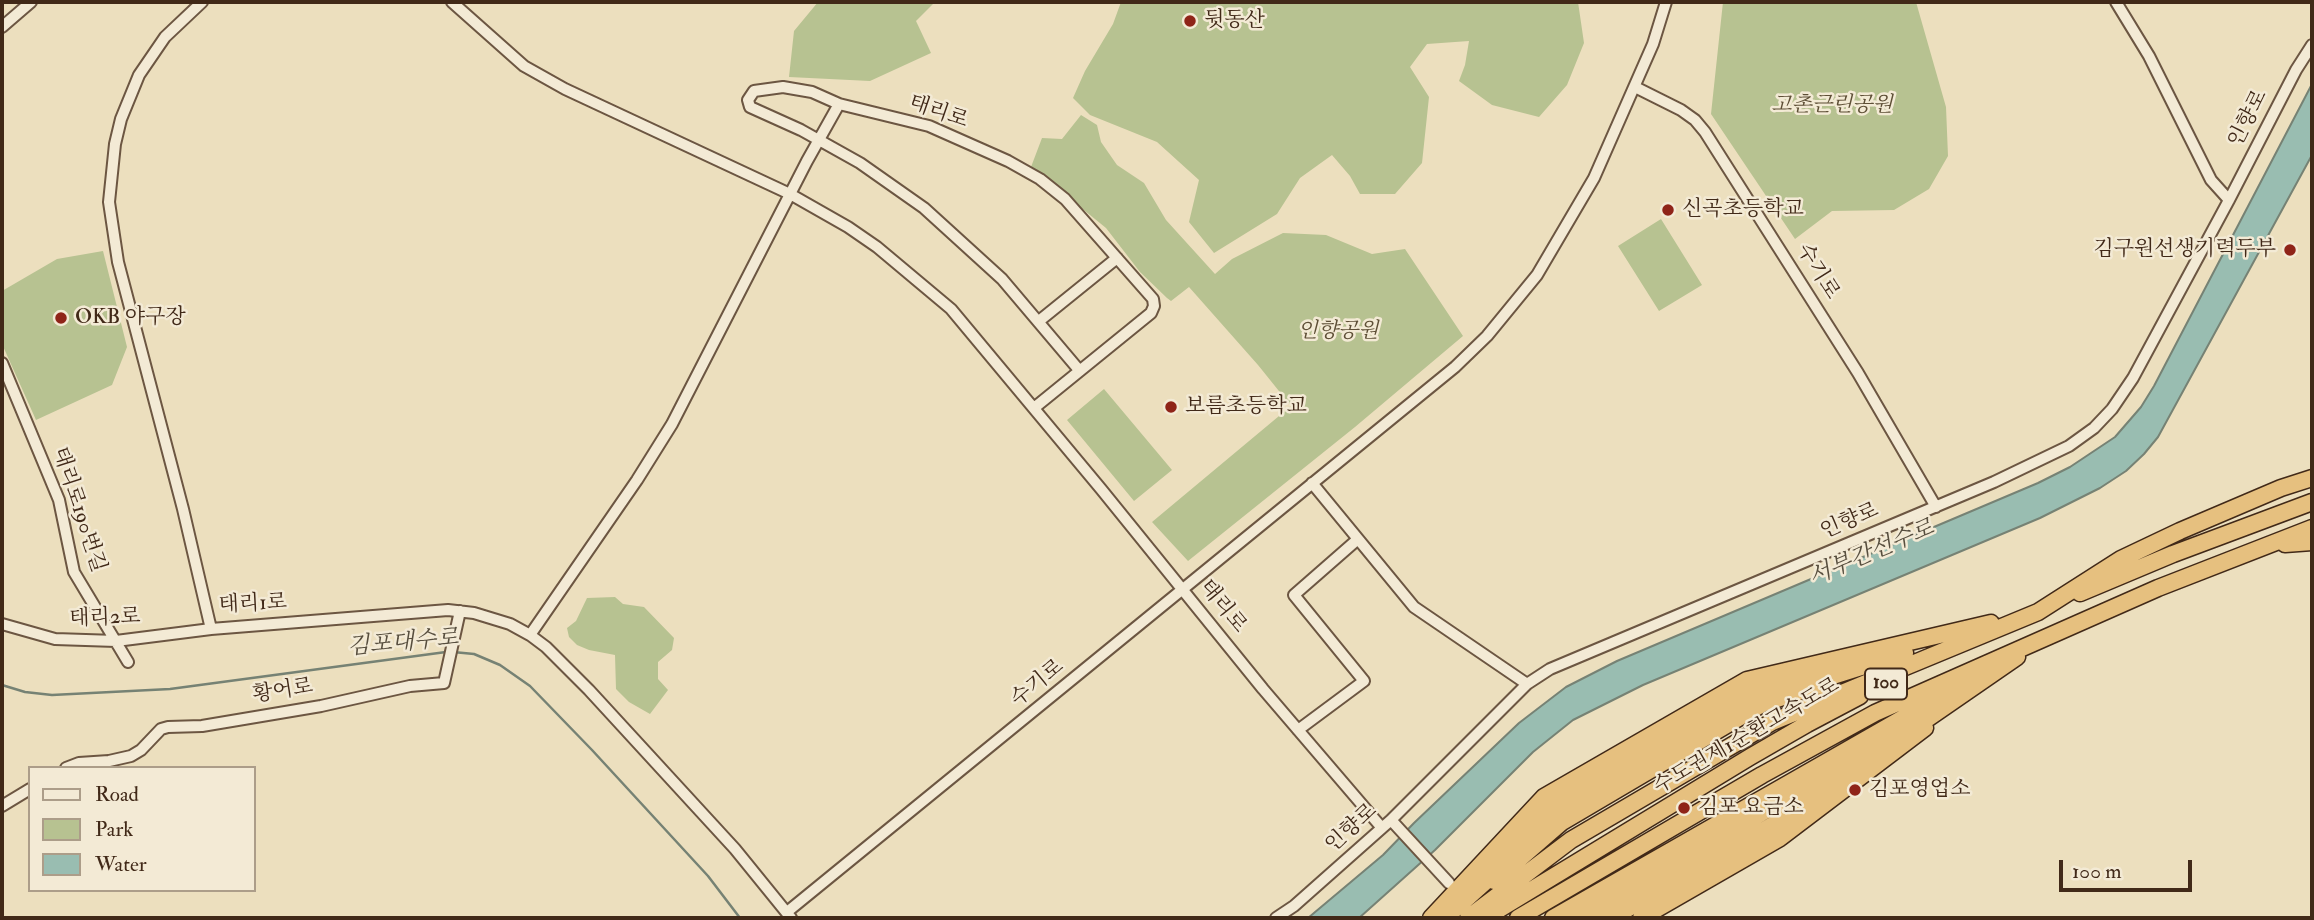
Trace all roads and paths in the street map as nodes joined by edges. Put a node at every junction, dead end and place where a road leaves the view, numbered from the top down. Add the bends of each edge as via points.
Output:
1 (31, 2) edge
2 (201, 2) edge
3 (452, 2) edge
4 (1666, 2) edge
5 (2116, 2) edge
6 (2, 27) edge
7 (2312, 45) edge
8 (1635, 87) junction
9 (839, 104) junction
10 (819, 139) junction
11 (790, 194) junction
12 (2229, 200) junction
13 (1117, 258) junction
14 (1039, 321) junction
15 (2, 363) edge
16 (1079, 370) junction
17 (1034, 408) junction
18 (2312, 478) edge
19 (1312, 483) junction
20 (2312, 502) edge
21 (1936, 507) junction
22 (2312, 528) edge
23 (1358, 539) junction
24 (2312, 542) edge
25 (2265, 545) junction
26 (1184, 590) junction
27 (460, 611) junction
28 (2038, 612) junction
29 (2, 624) edge
30 (211, 629) junction
31 (2050, 634) junction
32 (530, 635) junction
33 (116, 641) junction
34 (128, 662) dead end
35 (1527, 684) junction
36 (1298, 730) junction
37 (71, 766) edge
38 (28, 790) edge
39 (2, 806) edge
40 (1391, 820) junction
41 (1382, 828) junction
42 (1449, 883) dead end
43 (789, 915) edge
44 (1276, 918) edge
45 (1438, 918) edge
46 (1454, 918) edge
47 (1462, 918) edge
48 (1468, 918) edge
49 (1485, 918) edge
50 (1518, 918) edge
51 (1553, 918) edge
52 (1564, 918) edge
53 (1578, 918) edge
54 (1592, 918) edge
55 (1607, 918) edge
56 (1624, 918) edge
57 (1641, 918) edge
58 (1656, 918) edge

1 - 6 street
2 - 30 street, 태리1로 via 165,37 139,75 115,144 109,202 118,262
3 - 11 street, 태리로 via 540,75
4 - 8 street, 수기로
5 - 12 street via 2211,180
7 - 12 street, 인향로
8 - 19 street, 수기로 via 1577,209 1514,306 1455,367
8 - 21 street, 수기로 via 1681,110 1706,132 1858,373
9 - 10 street
9 - 10 street, 태리로 via 790,88 750,93 750,107
9 - 13 street, 태리로 via 929,126 1028,172 1065,199
10 - 11 street
10 - 14 street, 태리로 via 896,187 950,230
11 - 17 street, 태리로 via 877,247 951,309
11 - 32 street via 672,424
12 - 21 street, 인향로 via 2133,378 2105,417 2062,450
13 - 14 street
13 - 16 street, 태리로 via 1153,299 1154,309
14 - 16 street, 태리로
15 - 33 street, 태리로190번길 via 59,500 74,572
16 - 17 street, 태리로
17 - 26 street, 태리로
18 - 28 highway via 2133,554
19 - 23 street
19 - 26 street, 수기로
20 - 28 highway, 수도권제1순환고속도로 / 100 via 2173,554
21 - 35 street, 인향로 via 1568,661
22 - 25 highway, 수도권제1순환고속도로 / 100
23 - 35 street via 1414,607
23 - 36 street via 1294,595 1364,681
24 - 25 highway
25 - 31 highway, 수도권제1순환고속도로 / 100
26 - 36 street, 태리로
26 - 43 street, 수기로
27 - 30 street, 태리1로
27 - 32 street, 태리1로 via 489,617
27 - 37 street, 황어로 via 444,682 202,726 168,727 131,756
28 - 45 highway via 1758,698 1557,816
28 - 45 highway via 1747,680 1544,797
28 - 46 highway via 1762,704 1562,822
28 - 47 highway via 1772,715 1569,833
28 - 48 highway via 1772,722 1571,840
28 - 49 highway, 수도권제1순환고속도로 / 100 via 1807,724
29 - 33 street, 태리2로 via 55,639
30 - 33 street, 태리2로
31 - 50 highway, 수도권제1순환고속도로 / 100 via 1849,726
31 - 51 highway
31 - 52 highway
31 - 53 highway via 1800,791
31 - 54 highway via 1787,808
31 - 55 highway via 1773,825
31 - 56 highway via 1777,831
31 - 57 highway via 1780,838
31 - 58 highway via 1785,843
32 - 43 street, 태리1로 via 685,792
33 - 34 street, 태리로190번길
35 - 40 street, 인향로
36 - 41 street, 태리로
38 - 39 street
40 - 41 street, 인향로
40 - 42 street
41 - 44 street, 인향로

